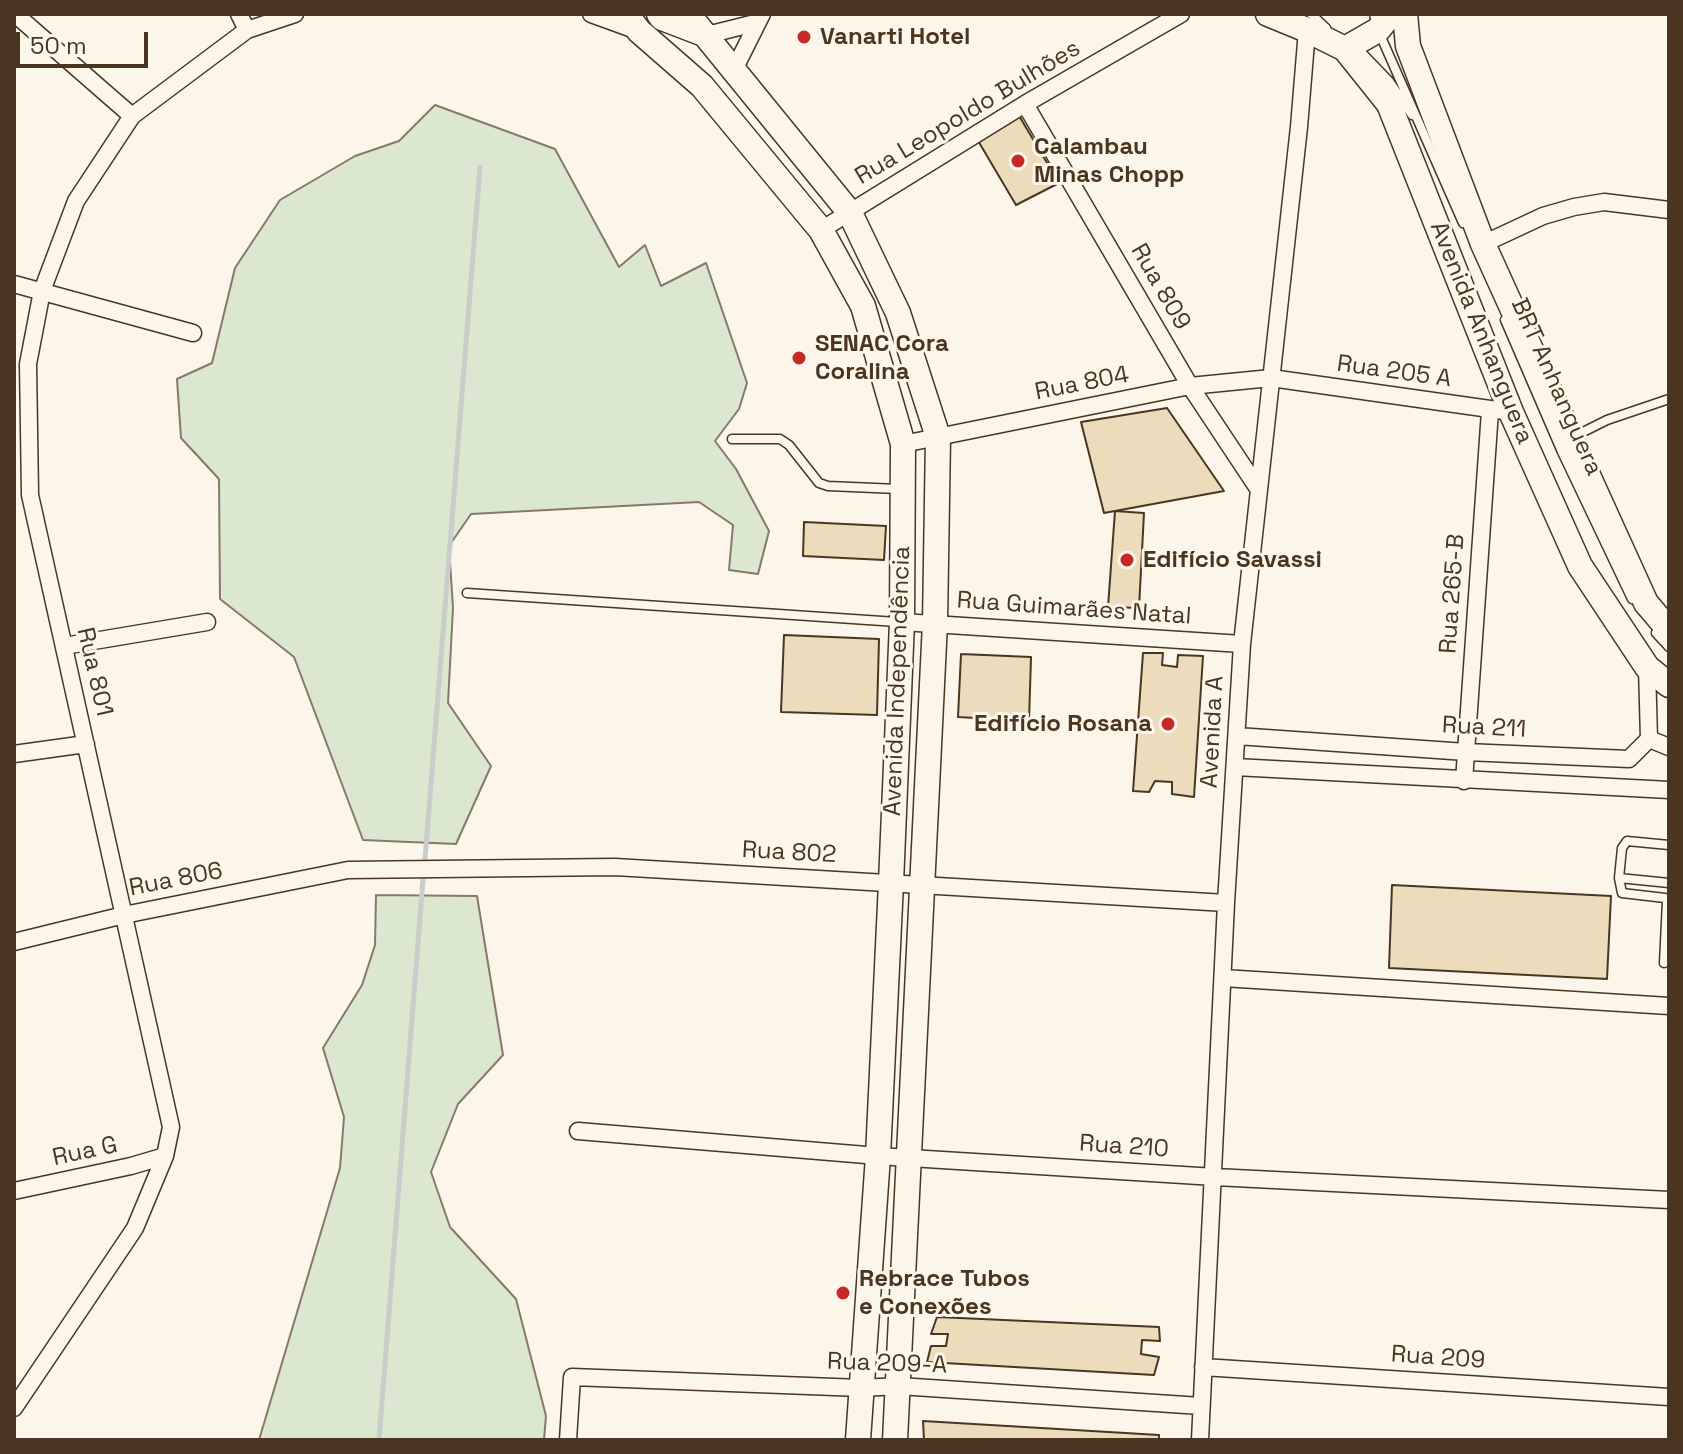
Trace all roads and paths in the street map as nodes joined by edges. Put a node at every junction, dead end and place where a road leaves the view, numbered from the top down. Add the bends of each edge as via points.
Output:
1 (15, 14) edge
2 (239, 14) edge
3 (295, 14) edge
4 (591, 14) edge
5 (659, 14) edge
6 (1181, 14) edge
7 (1268, 14) edge
8 (1405, 14) edge
9 (758, 19) edge
10 (1381, 19) edge
11 (632, 22) edge
12 (1309, 22) edge
13 (694, 23) edge
14 (247, 30) junction
15 (1348, 48) junction
16 (734, 70) junction
17 (1025, 104) junction
18 (132, 116) junction
19 (1424, 133) junction
20 (1669, 210) edge
21 (850, 213) junction
22 (821, 230) junction
23 (1475, 239) junction
24 (14, 284) edge
25 (42, 291) junction
26 (1499, 307) dead end
27 (193, 333) dead end
28 (1271, 378) junction
29 (1190, 386) junction
30 (1669, 399) edge
31 (1500, 411) junction
32 (938, 437) junction
33 (1571, 438) junction
34 (732, 439) dead end
35 (903, 444) junction
36 (903, 489) junction
37 (1259, 490) junction
38 (22, 495) edge
39 (467, 593) dead end
40 (207, 622) dead end
41 (902, 622) junction
42 (935, 623) junction
43 (1669, 630) edge
44 (1242, 644) junction
45 (64, 646) junction
46 (1669, 647) edge
47 (1647, 667) junction
48 (1669, 685) edge
49 (1237, 736) junction
50 (1649, 739) junction
51 (86, 744) junction
52 (1669, 747) edge
53 (1466, 752) junction
54 (14, 754) edge
55 (1235, 767) junction
56 (1464, 781) junction
57 (1669, 790) edge
58 (1669, 845) edge
59 (348, 870) joint
60 (1619, 878) junction
61 (891, 883) junction
62 (1669, 883) edge
63 (922, 885) junction
64 (1226, 903) junction
65 (124, 915) junction
66 (14, 942) edge
67 (1664, 963) dead end
68 (1223, 978) junction
69 (1669, 1006) edge
70 (578, 1131) dead end
71 (165, 1156) junction
72 (878, 1156) junction
73 (910, 1158) junction
74 (1215, 1177) junction
75 (14, 1191) edge
76 (1669, 1200) edge
77 (1203, 1367) junction
78 (899, 1386) junction
79 (861, 1388) junction
80 (1669, 1397) edge
81 (1201, 1406) junction
82 (14, 1408) edge
83 (568, 1440) edge
84 (858, 1440) edge
85 (895, 1440) edge
86 (1200, 1440) edge

1 - 18 street
2 - 14 street
3 - 14 street, Rua 801
4 - 11 street
5 - 13 main road
6 - 17 street, Rua Leopoldo Bulhões
7 - 12 main road, Avenida Anhanguera
8 - 23 main road, Avenida Anhanguera via 1408,46
9 - 13 street via 715,33
9 - 16 street
10 - 15 main road
10 - 19 lane
11 - 22 main road, Avenida Independência via 702,86
12 - 15 main road, Avenida Anhanguera
12 - 28 street, Avenida A
13 - 16 main road, Avenida Independência
14 - 18 street, Rua 801
15 - 19 lane via 1364,55 1389,81
15 - 31 main road, Avenida Anhanguera via 1389,104
16 - 21 main road, Avenida Independência
17 - 21 street, Rua Leopoldo Bulhões
17 - 29 street, Rua 809
18 - 25 street, Rua 801 via 76,201
19 - 23 lane
20 - 23 street via 1604,202
21 - 22 street, Rua Leopoldo Bulhões
21 - 32 main road, Avenida Independência via 898,313
22 - 35 main road, Avenida Independência via 863,306
23 - 33 main road, Avenida Anhanguera
24 - 25 street
25 - 27 street
25 - 38 street, Rua 801 via 28,364
26 - 46 lane, BRT Anhanguera via 1629,595
28 - 29 street, Rua 804
28 - 31 street, Rua 205 A
28 - 37 street, Avenida A
29 - 32 street, Rua 804
29 - 37 street, Rua 809
30 - 33 lane
31 - 47 main road, Avenida Anhanguera via 1580,566
31 - 53 street, Rua 265-B
32 - 35 street, Rua 804
32 - 42 main road, Avenida Independência
33 - 43 main road, Avenida Anhanguera via 1646,603
34 - 36 lane via 780,439 819,483 828,486
35 - 36 main road, Avenida Independência
36 - 41 main road, Avenida Independência
37 - 44 street, Avenida A
38 - 45 street, Rua 801
39 - 41 lane
40 - 45 street
41 - 42 street, Rua Guimarães Natal
41 - 61 main road, Avenida Independência
42 - 44 street, Rua Guimarães Natal
42 - 63 main road, Avenida Independência
44 - 49 street, Avenida A
45 - 51 street, Rua 801
47 - 48 main road, Avenida Anhanguera
47 - 50 street
49 - 53 street, Rua 211
49 - 55 street, Avenida A
50 - 52 street
50 - 53 street, Rua 211 via 1629,759
51 - 54 street
51 - 65 street, Rua 801
53 - 56 street, Rua 265-B
55 - 56 street
55 - 64 street, Avenida A
56 - 57 street
58 - 60 lane via 1627,841
59 - 61 street, Rua 802 via 615,867
59 - 65 street, Rua 806
60 - 62 lane
60 - 67 lane via 1622,893 1667,901
61 - 63 street, Rua 802
61 - 72 main road, Avenida Independência
63 - 64 street, Rua 802
63 - 73 main road, Avenida Independência
64 - 68 street, Avenida A
65 - 66 street, Rua 806
65 - 71 street, Rua 801 via 171,1127
68 - 69 street
68 - 74 street, Avenida A
70 - 72 street, Rua 210
71 - 75 street, Rua G
71 - 82 street, Rua 801 via 135,1228
72 - 73 street, Rua 210
72 - 79 main road, Avenida Independência
73 - 74 street, Rua 210
73 - 78 main road, Avenida Independência
74 - 76 street, Rua 210
74 - 77 street, Avenida A
77 - 80 street, Rua 209
77 - 81 street, Avenida A
78 - 79 street, Rua 209-A
78 - 81 street, Rua 209-A
78 - 85 main road, Avenida Independência
79 - 83 street, Rua 209-A via 572,1377
79 - 84 main road, Avenida Independência
81 - 86 street, Avenida A

